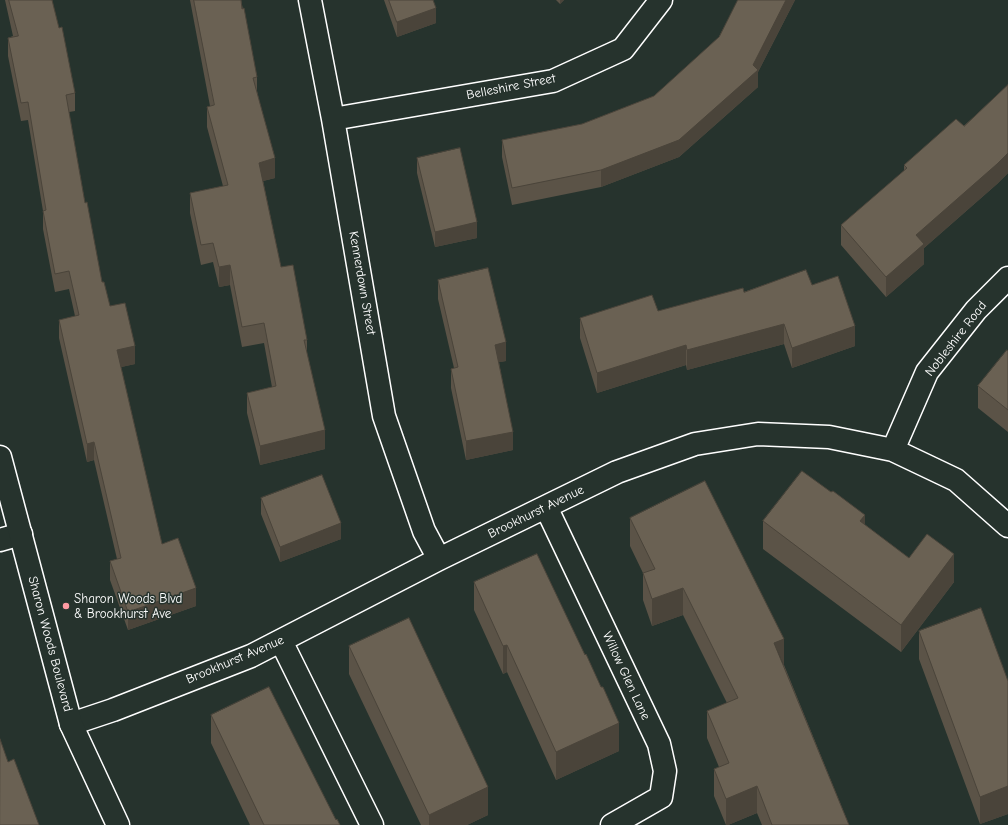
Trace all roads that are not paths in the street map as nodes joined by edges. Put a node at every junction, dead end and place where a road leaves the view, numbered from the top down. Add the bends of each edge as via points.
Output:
1 (310, 0) edge
2 (661, 0) edge
3 (333, 119) junction
4 (1008, 278) edge
5 (893, 450) junction
6 (0, 457) edge
7 (546, 507) junction
8 (1008, 526) edge
9 (21, 534) junction
10 (0, 540) edge
11 (439, 559) junction
12 (281, 641) junction
13 (71, 724) junction
14 (118, 825) edge
15 (372, 825) edge
16 (612, 825) edge

1 - 3 street, Kennerdown Street
2 - 3 street, Belleshire Street via 623,49 553,81
3 - 11 street, Kennerdown Street via 384,416 424,531
4 - 5 street, Nobleshire Road via 976,310 927,372
5 - 7 street, Brookhurst Avenue via 829,437 758,434 695,444 617,472
5 - 8 street, Brookhurst Avenue via 956,480
6 - 9 street, Sharon Woods Boulevard
7 - 11 street, Brookhurst Avenue
7 - 16 street, Willow Glen Lane via 659,744 665,771 661,798
9 - 10 street
9 - 13 street, Sharon Woods Boulevard
11 - 12 street, Brookhurst Avenue
12 - 13 street, Brookhurst Avenue via 251,656
12 - 15 street
13 - 14 street, Sharon Woods Boulevard

